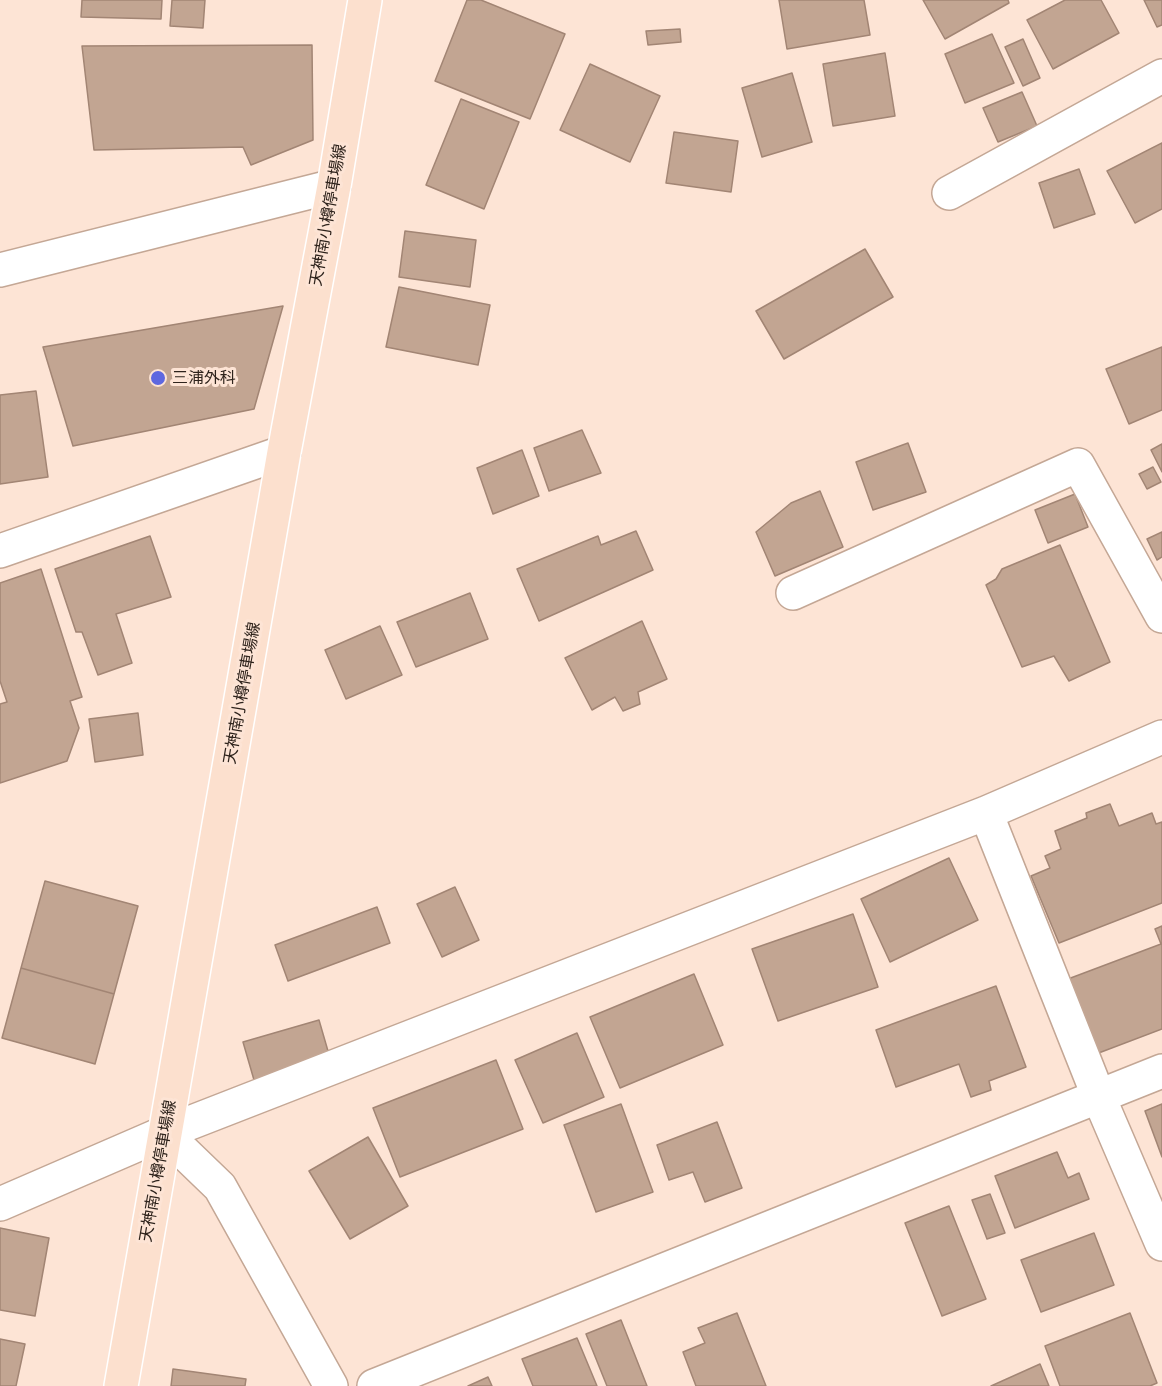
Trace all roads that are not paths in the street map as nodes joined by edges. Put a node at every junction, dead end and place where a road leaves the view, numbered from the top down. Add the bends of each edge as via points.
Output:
1 (365, 0) edge
2 (1162, 76) edge
3 (334, 186) junction
4 (950, 193) dead end
5 (0, 270) edge
6 (284, 452) junction
7 (0, 551) edge
8 (793, 593) dead end
9 (1162, 616) edge
10 (1162, 737) edge
11 (986, 813) junction
12 (1162, 1071) edge
13 (1098, 1095) junction
14 (164, 1133) junction
15 (0, 1204) edge
16 (1162, 1244) edge
17 (121, 1386) edge
18 (331, 1386) edge
19 (374, 1386) edge

1 - 3 main road, 天神南小樽停車場線
2 - 4 street
3 - 5 street
3 - 6 main road, 天神南小樽停車場線
6 - 7 street
6 - 14 main road, 天神南小樽停車場線
8 - 9 street via 1078,465
10 - 11 street
11 - 13 street
11 - 14 street
12 - 13 street
13 - 16 street
13 - 19 street
14 - 15 street
14 - 17 main road, 天神南小樽停車場線
14 - 18 street via 220,1187

